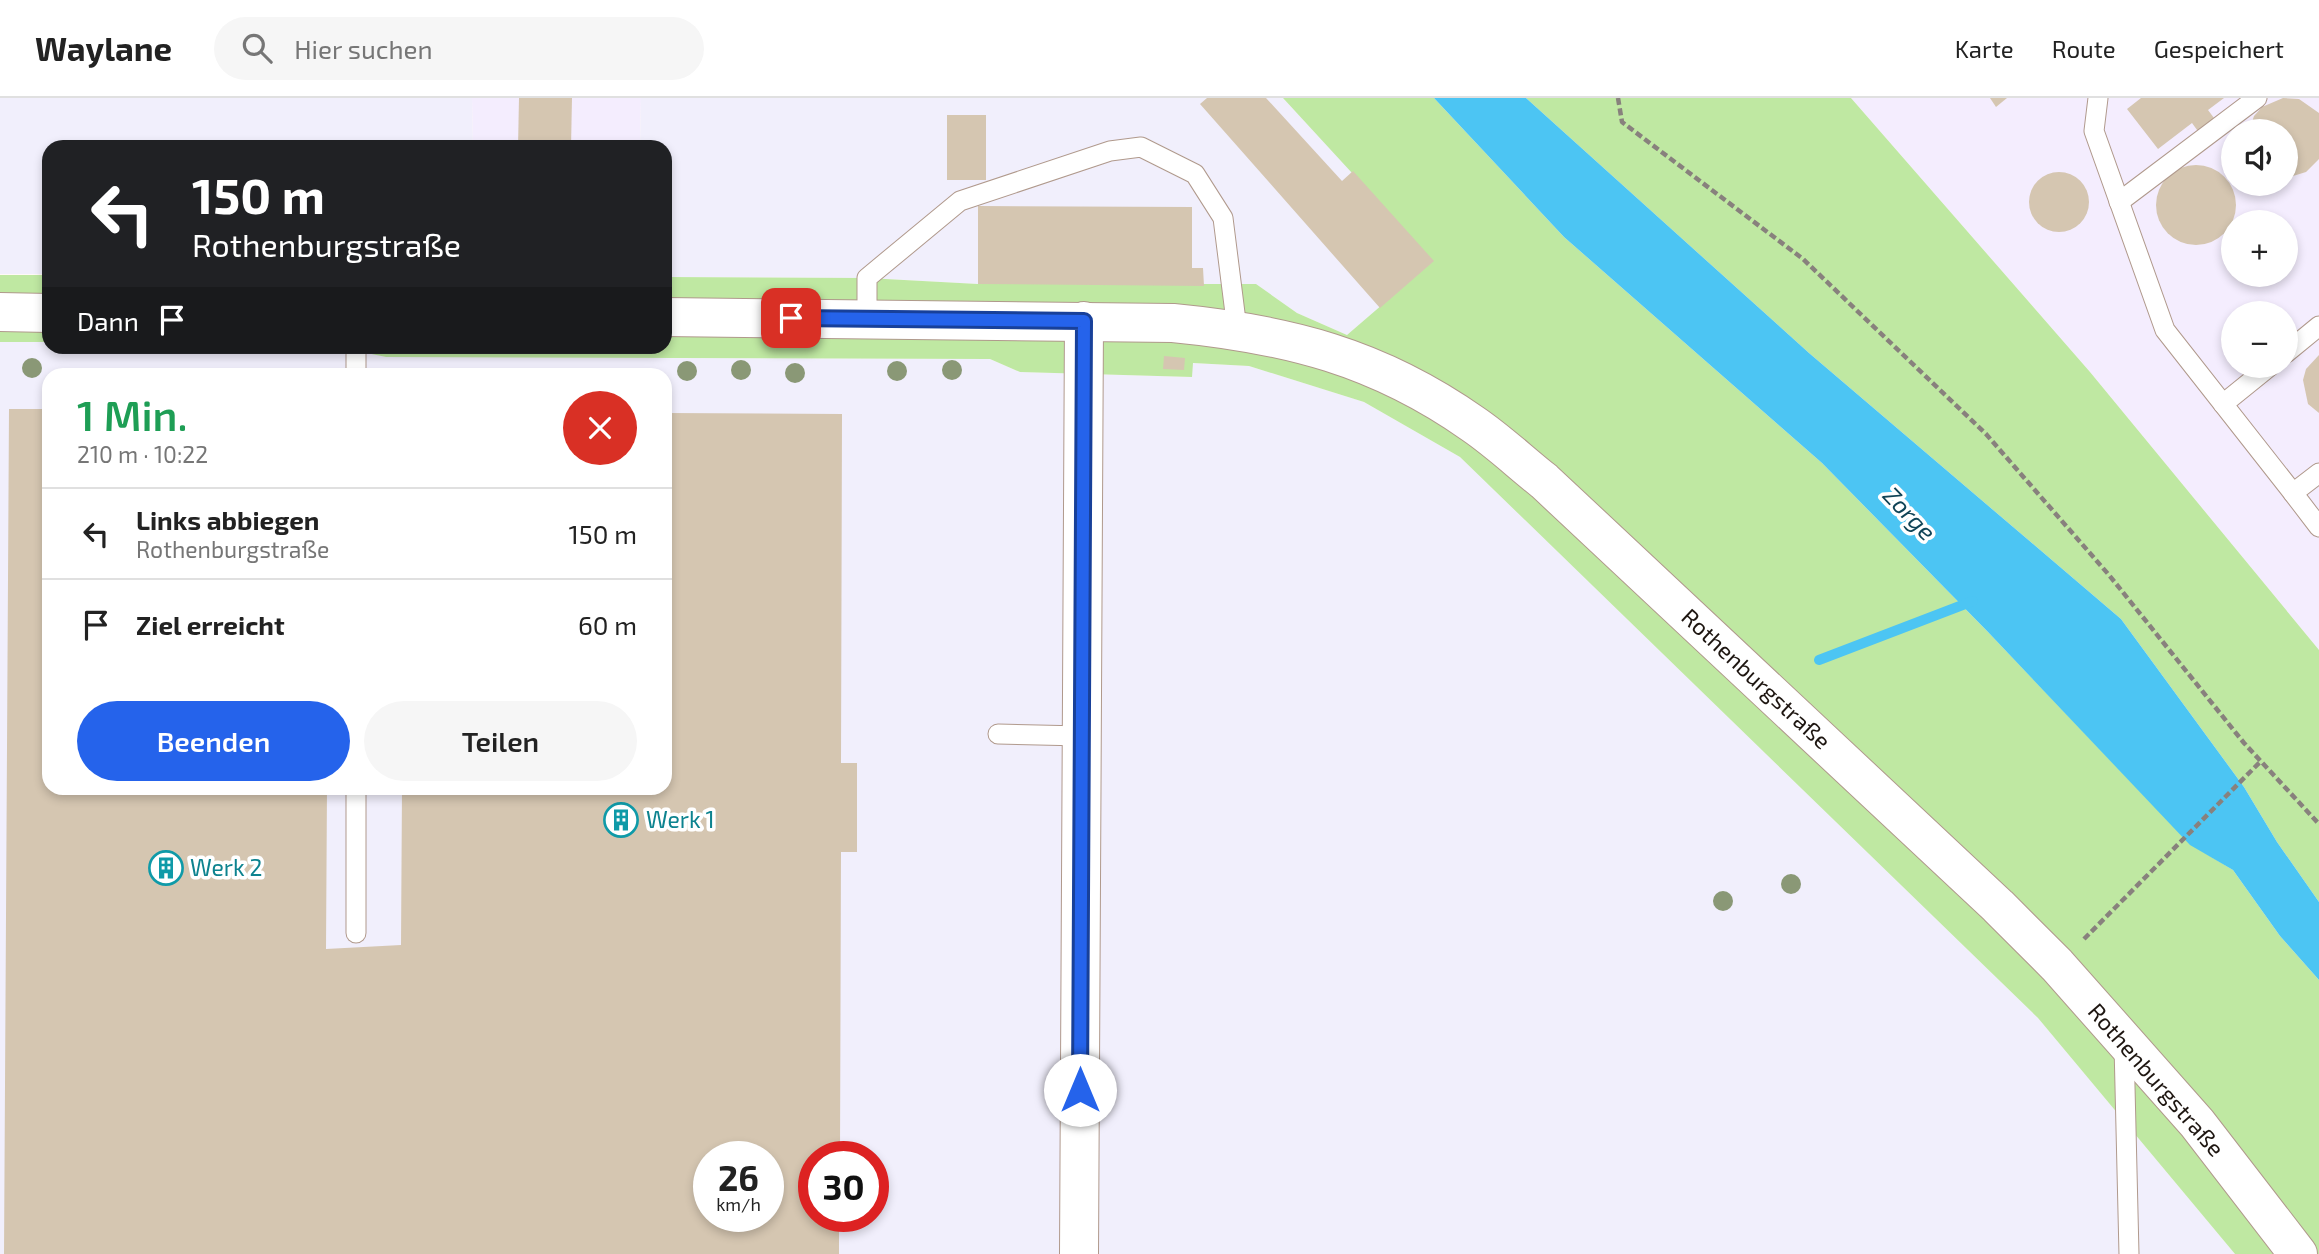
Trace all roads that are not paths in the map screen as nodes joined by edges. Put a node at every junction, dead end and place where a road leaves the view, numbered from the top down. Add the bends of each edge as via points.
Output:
1 (2098, 98) edge
2 (2257, 98) edge
3 (2119, 202) junction
4 (0, 313) edge
5 (42, 313) edge
6 (672, 317) edge
7 (867, 319) junction
8 (1084, 321) junction
9 (2319, 326) edge
10 (1237, 329) junction
11 (2298, 343) edge
12 (2255, 378) edge
13 (2223, 404) junction
14 (2319, 473) edge
15 (2293, 493) junction
16 (2319, 527) edge
17 (998, 734) dead end
18 (1082, 736) junction
19 (356, 795) edge
20 (356, 933) dead end
21 (2124, 1038) junction
22 (1079, 1254) edge
23 (2129, 1254) edge
24 (2298, 1254) edge

1 - 3 lane via 2094,131
2 - 3 lane
3 - 13 lane via 2165,330
4 - 5 street
6 - 7 street, Rothenburgstraße
7 - 8 street, Rothenburgstraße
7 - 10 lane via 867,278 960,201 1110,151 1142,147 1195,174 1223,218
8 - 10 street, Rothenburgstraße
8 - 18 street
9 - 11 lane
10 - 21 street, Rothenburgstraße via 1318,346 1399,379 1474,424 1544,481 1998,906
12 - 13 lane
13 - 15 lane
14 - 15 lane
15 - 16 lane
17 - 18 lane
18 - 22 street
19 - 20 lane
21 - 23 lane
21 - 24 street, Rothenburgstraße via 2197,1123

